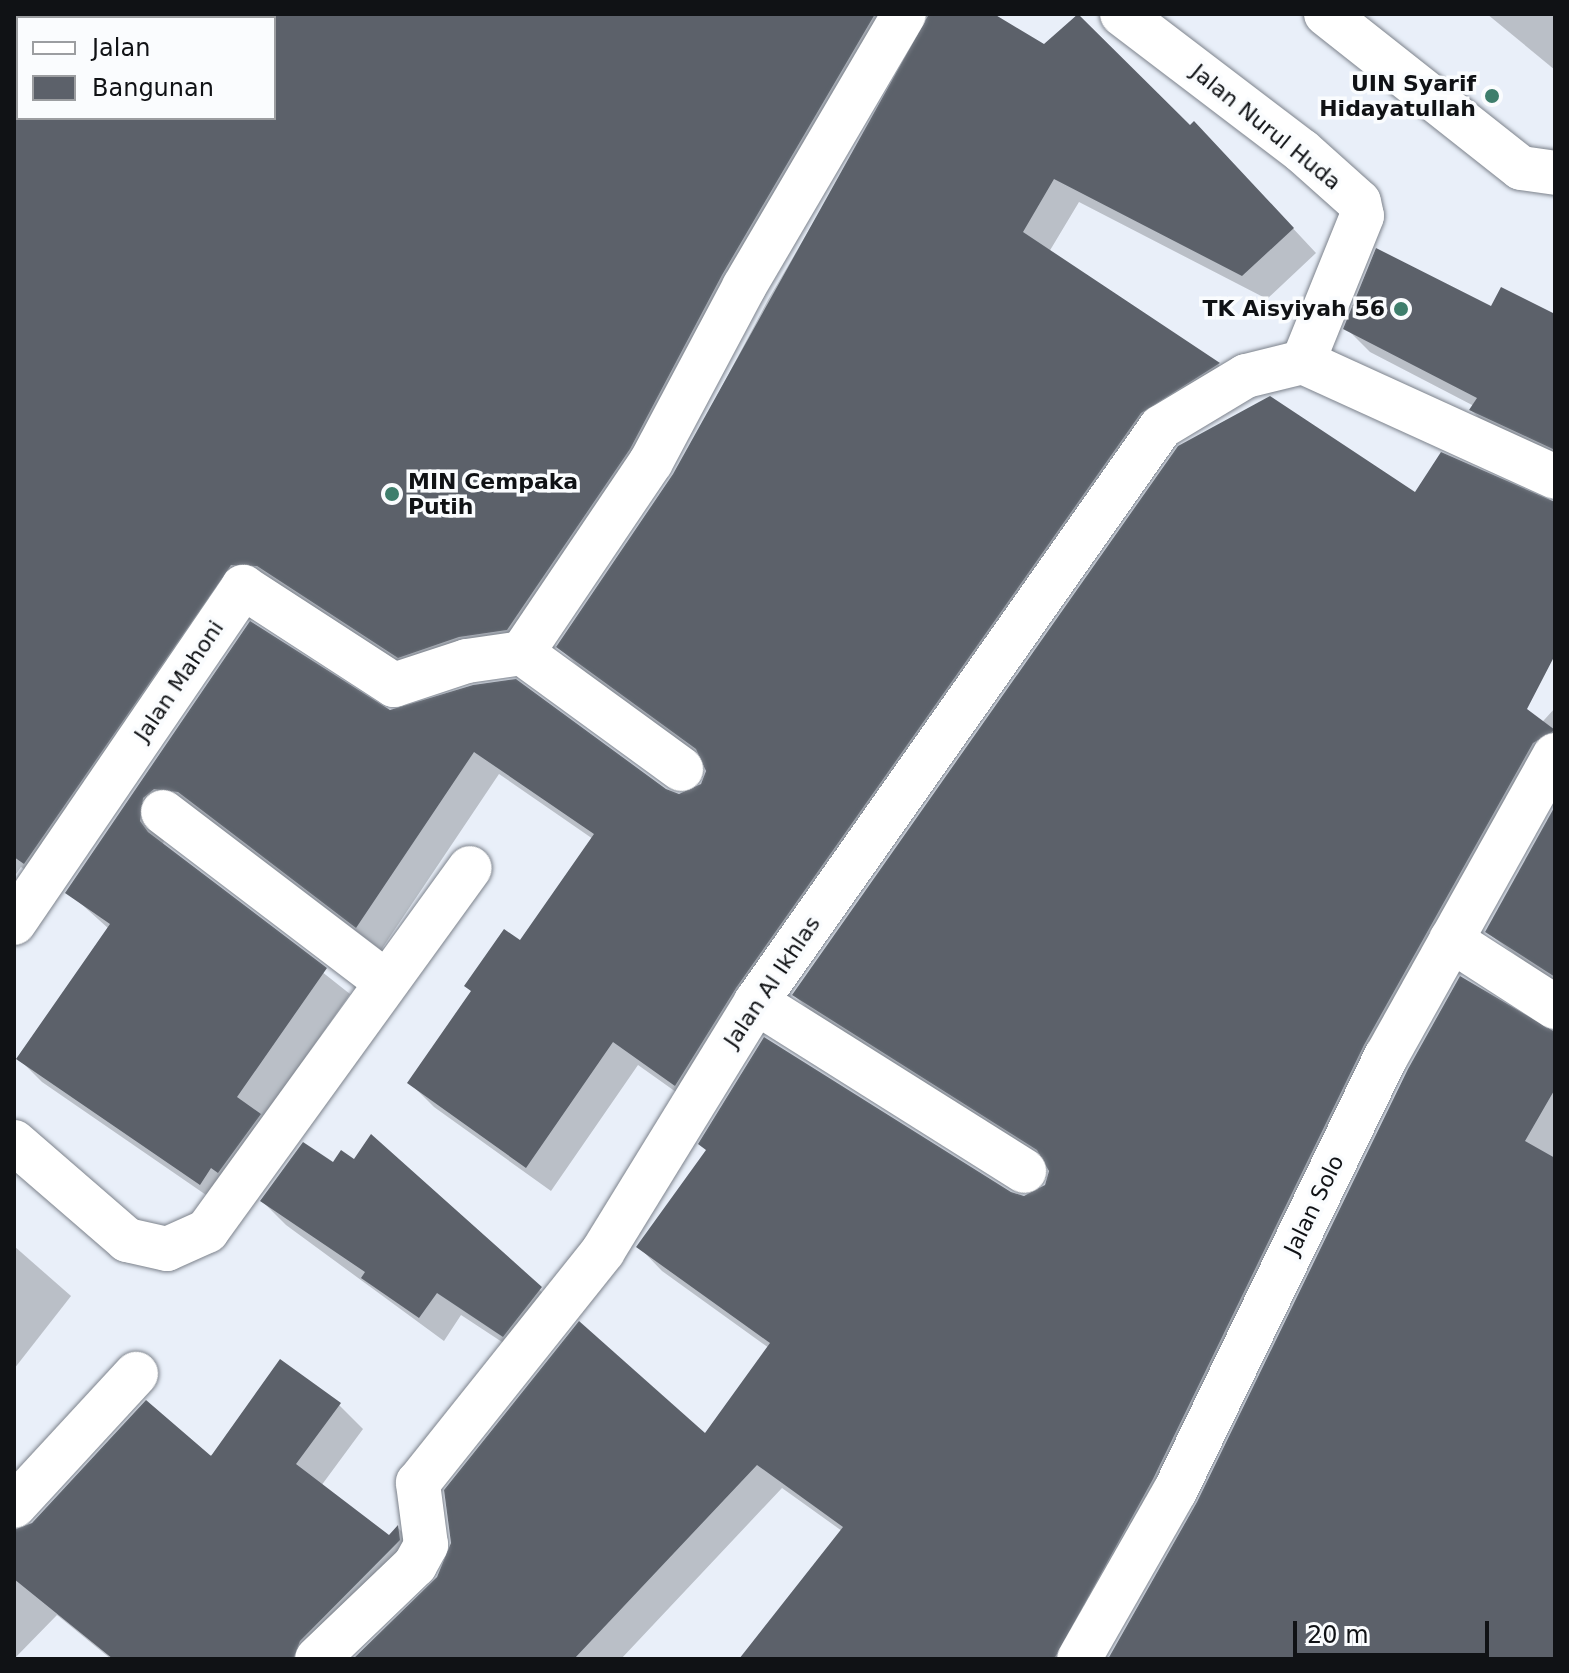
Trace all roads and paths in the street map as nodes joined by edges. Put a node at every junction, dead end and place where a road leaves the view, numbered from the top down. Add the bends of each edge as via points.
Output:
1 (904, 14) edge
2 (1122, 14) edge
3 (1326, 14) edge
4 (1555, 173) edge
5 (1303, 362) junction
6 (1555, 477) edge
7 (522, 653) junction
8 (1555, 755) edge
9 (681, 769) dead end
10 (163, 812) dead end
11 (470, 868) dead end
12 (14, 923) edge
13 (1451, 940) junction
14 (385, 981) junction
15 (756, 1002) junction
16 (1555, 1007) edge
17 (14, 1142) edge
18 (1024, 1171) dead end
19 (136, 1374) dead end
20 (14, 1506) edge
21 (317, 1659) edge
22 (1079, 1659) edge

1 - 7 street via 744,287 651,462
2 - 5 street, Jalan Nurul Huda via 1302,151 1359,202 1362,216
3 - 4 street via 1521,168
5 - 6 street
5 - 15 street, Jalan Al Ikhlas via 1246,376 1161,427
7 - 9 street
7 - 12 street, Jalan Mahoni via 467,661 394,685 243,587
8 - 13 street, Jalan Solo
10 - 14 street
11 - 14 street
13 - 16 street
13 - 22 street, Jalan Solo via 1386,1057 1175,1491
14 - 17 street via 207,1231 167,1249 127,1240
15 - 18 street
15 - 21 street, Jalan Al Ikhlas via 603,1251 418,1483 426,1545 415,1565
19 - 20 street

